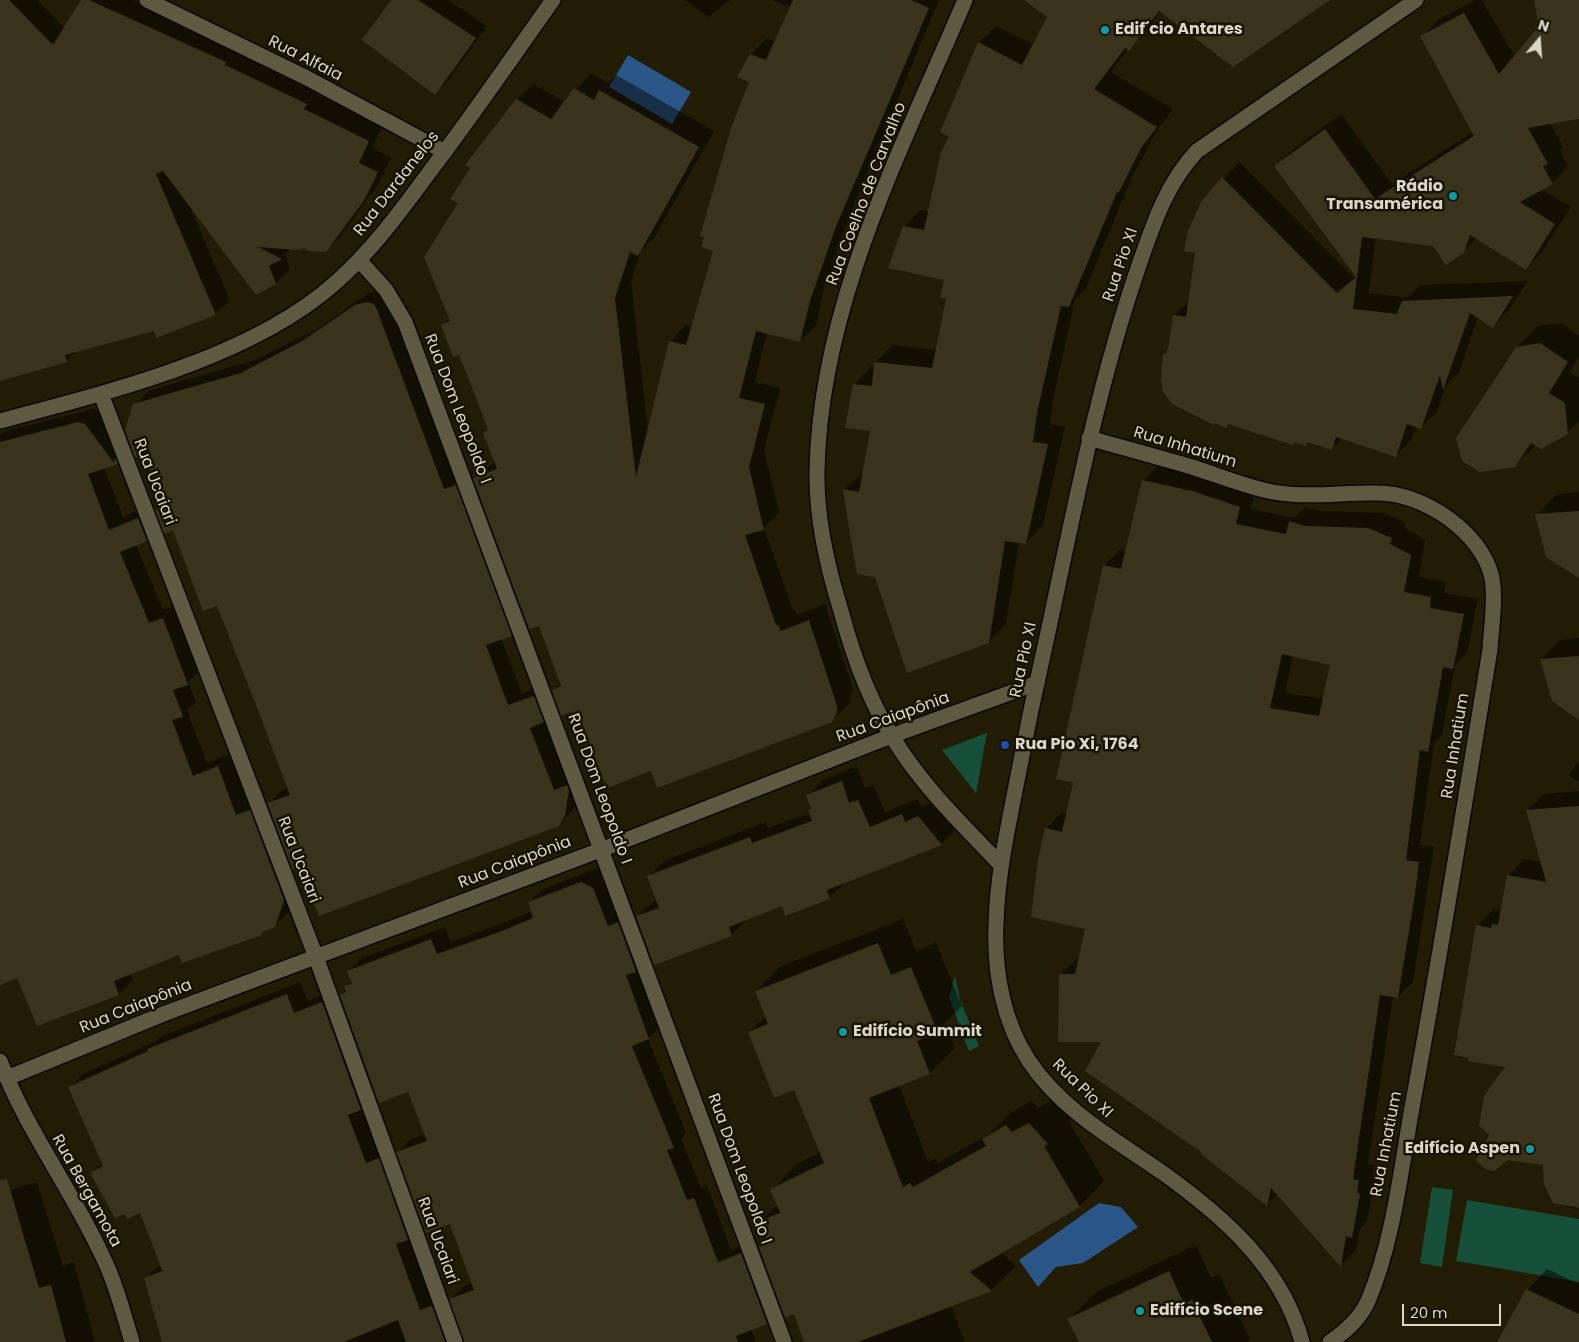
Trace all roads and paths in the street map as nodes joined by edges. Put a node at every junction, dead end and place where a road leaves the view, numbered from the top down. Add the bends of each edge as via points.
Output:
1 (147, 0) edge
2 (553, 0) edge
3 (965, 0) edge
4 (1416, 0) edge
5 (444, 152) junction
6 (359, 260) junction
7 (101, 394) junction
8 (0, 421) edge
9 (1090, 438) junction
10 (1037, 683) junction
11 (891, 736) junction
12 (603, 849) junction
13 (1000, 864) junction
14 (316, 957) junction
15 (0, 1061) edge
16 (7, 1078) junction
17 (132, 1342) edge
18 (455, 1342) edge
19 (784, 1342) edge
20 (1302, 1342) edge
21 (1330, 1342) edge

1 - 5 street, Rua Alfaia via 307,78
2 - 5 street, Rua Dardanelos
3 - 11 street, Rua Coelho de Carvalho via 856,263 834,334 821,401 817,473 821,525 830,574 848,637
4 - 9 street, Rua Pio XI via 1196,151 1181,168 1166,195 1132,285
5 - 6 street, Rua Dardanelos via 391,224
6 - 7 street, Rua Dardanelos via 333,285 269,328 222,352
6 - 12 street, Rua Dom Leopoldo I via 396,303 405,322
7 - 8 street, Rua Dardanelos
7 - 14 street, Rua Ucaiari
9 - 10 street, Rua Pio XI
9 - 21 street, Rua Inhatium via 1269,491 1311,495 1384,493 1421,502 1445,515 1463,532 1482,555 1492,578 1490,650 1387,1240 1367,1304 1350,1328
10 - 11 street, Rua Caiapônia
10 - 13 street, Rua Pio XI
11 - 12 street, Rua Caiapônia
11 - 13 street, Rua Coelho de Carvalho via 934,795
12 - 14 street, Rua Caiapônia
12 - 19 street, Rua Dom Leopoldo I
13 - 20 street, Rua Pio XI via 995,928 997,969 1014,1033 1029,1061 1051,1088 1086,1120 1163,1173 1247,1242 1273,1275 1287,1301
14 - 16 street, Rua Caiapônia
14 - 18 street, Rua Ucaiari
15 - 16 street, Rua Bergamota
16 - 17 street, Rua Bergamota via 101,1253

